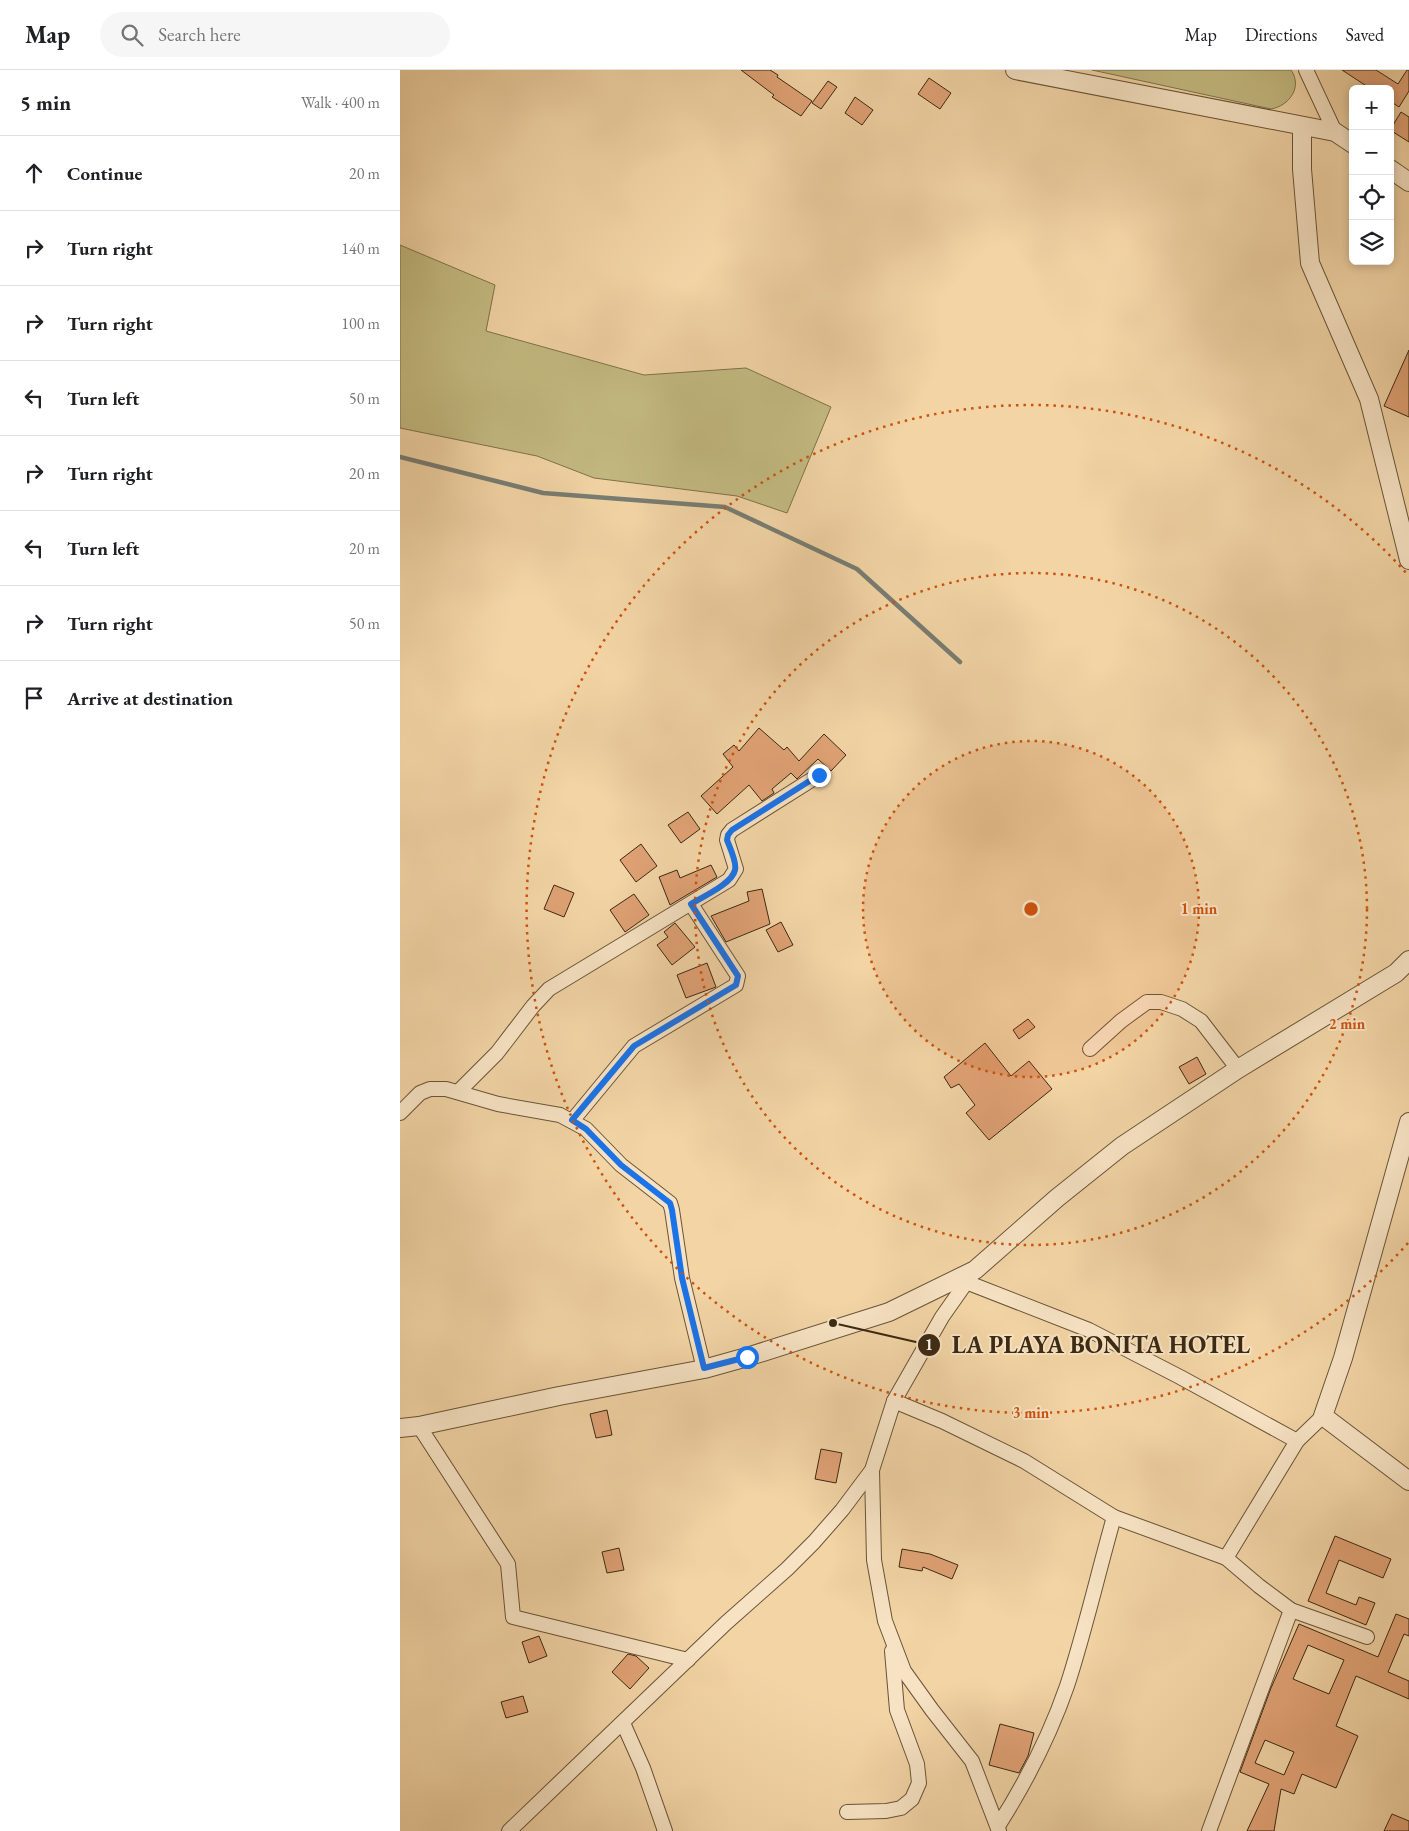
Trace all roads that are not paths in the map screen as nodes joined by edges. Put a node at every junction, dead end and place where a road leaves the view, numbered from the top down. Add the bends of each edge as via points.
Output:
1 (1015, 70) edge
2 (1306, 70) edge
3 (1302, 127) junction
4 (1335, 132) junction
5 (1349, 141) edge
6 (1394, 172) edge
7 (1409, 182) edge
8 (1409, 560) edge
9 (819, 775) dead end
10 (691, 904) junction
11 (1409, 960) edge
12 (1090, 1049) dead end
13 (1238, 1069) junction
14 (458, 1092) junction
15 (400, 1113) edge
16 (572, 1120) junction
17 (1409, 1122) edge
18 (970, 1276) junction
19 (704, 1368) junction
20 (894, 1401) junction
21 (1323, 1416) junction
22 (419, 1426) junction
23 (400, 1428) edge
24 (1297, 1441) junction
25 (872, 1470) junction
26 (1409, 1482) edge
27 (1114, 1517) junction
28 (1226, 1558) junction
29 (1292, 1610) junction
30 (890, 1634) junction
31 (1367, 1637) dead end
32 (688, 1660) junction
33 (623, 1723) junction
34 (847, 1812) dead end
35 (999, 1829) edge
36 (509, 1831) edge
37 (665, 1831) edge
38 (1209, 1831) edge

1 - 3 street
2 - 4 street
3 - 4 street
3 - 8 street via 1310,263 1369,399
4 - 5 street
6 - 7 street
9 - 10 street via 732,830 727,840 736,869 733,875
10 - 14 street via 549,989 497,1053
10 - 16 street via 738,976 736,985 634,1046
11 - 13 street via 1396,973
12 - 13 street via 1147,1002 1161,1002 1182,1009 1201,1021
13 - 18 street via 1122,1146 1057,1198
14 - 15 street via 430,1089 420,1093
14 - 16 street
16 - 19 street via 586,1129 621,1165 670,1203 682,1278
17 - 21 street via 1343,1358
18 - 19 street via 889,1312
18 - 20 street via 942,1317
18 - 24 street via 1089,1330
19 - 22 street
20 - 25 street
20 - 27 street via 1024,1461
21 - 24 street
21 - 26 street
22 - 23 street
22 - 32 street via 508,1564 513,1617
24 - 28 street
25 - 30 street via 874,1560
25 - 32 street via 814,1542
27 - 28 street
27 - 35 street via 1066,1687 1047,1736
28 - 29 street
29 - 31 street
29 - 38 street
30 - 34 street via 897,1710 917,1764 919,1783 912,1798 901,1808
30 - 35 street via 904,1671 972,1761
32 - 33 street
33 - 36 street
33 - 37 street

